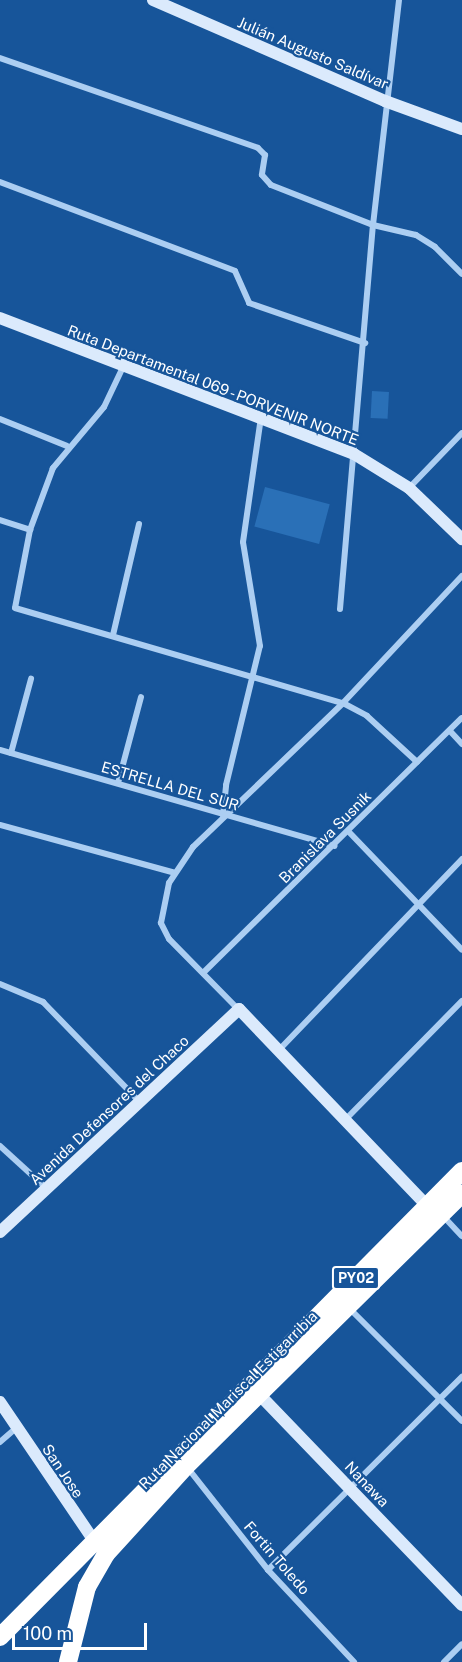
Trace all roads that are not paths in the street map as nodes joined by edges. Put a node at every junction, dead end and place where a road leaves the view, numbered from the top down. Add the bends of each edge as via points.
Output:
1 (153, 0) edge
2 (399, 0) edge
3 (172, 4) edge
4 (0, 58) edge
5 (385, 100) junction
6 (462, 129) edge
7 (0, 182) edge
8 (373, 225) junction
9 (462, 274) edge
10 (0, 318) edge
11 (365, 343) junction
12 (123, 367) junction
13 (261, 417) junction
14 (0, 419) edge
15 (462, 433) edge
16 (68, 446) junction
17 (354, 454) junction
18 (409, 488) junction
19 (0, 520) edge
20 (140, 524) dead end
21 (30, 530) junction
22 (462, 539) edge
23 (462, 576) edge
24 (340, 609) dead end
25 (113, 635) junction
26 (255, 675) junction
27 (31, 679) dead end
28 (141, 697) dead end
29 (343, 703) junction
30 (462, 718) edge
31 (450, 731) junction
32 (462, 744) edge
33 (0, 750) edge
34 (11, 753) junction
35 (417, 762) junction
36 (118, 783) junction
37 (224, 814) junction
38 (0, 825) edge
39 (349, 832) junction
40 (334, 846) junction
41 (462, 859) edge
42 (175, 873) junction
43 (418, 903) junction
44 (462, 950) edge
45 (203, 973) junction
46 (0, 984) edge
47 (462, 1002) edge
48 (238, 1010) junction
49 (278, 1051) junction
50 (141, 1102) junction
51 (344, 1120) junction
52 (0, 1146) edge
53 (462, 1171) edge
54 (46, 1188) junction
55 (462, 1194) edge
56 (434, 1210) junction
57 (0, 1232) edge
58 (462, 1236) edge
59 (348, 1306) junction
60 (462, 1377) edge
61 (254, 1389) junction
62 (439, 1399) junction
63 (0, 1402) edge
64 (462, 1421) edge
65 (16, 1428) junction
66 (0, 1442) edge
67 (186, 1466) junction
68 (349, 1487) junction
69 (100, 1549) junction
70 (268, 1570) junction
71 (63, 1575) junction
72 (87, 1587) junction
73 (462, 1605) edge
74 (0, 1637) edge
75 (462, 1644) edge
76 (68, 1662) edge
77 (354, 1662) edge
78 (444, 1662) edge

1 - 3 street, Julián Augusto Saldívar
2 - 5 street
3 - 5 street, Julián Augusto Saldívar
4 - 8 street via 258,148 265,155 262,175 271,185
5 - 6 street, Julián Augusto Saldívar
5 - 8 street
7 - 11 street via 235,271 249,303
8 - 9 street via 416,235 435,247
8 - 11 street
10 - 12 street, Ruta Departamental 069 - PORVENIR NORTE
11 - 17 street
12 - 13 street, Ruta Departamental 069 - PORVENIR NORTE
12 - 16 street via 104,407
13 - 17 street, Ruta Departamental 069 - PORVENIR NORTE
13 - 26 street via 243,542 260,646
14 - 16 street
15 - 18 street
16 - 21 street via 53,468
17 - 18 street, Ruta Departamental 069 - PORVENIR NORTE
17 - 24 street
18 - 22 street, Ruta Departamental 069 - PORVENIR NORTE
19 - 21 street
20 - 25 street
21 - 25 street via 15,608
23 - 29 street
25 - 26 street
26 - 29 street
26 - 37 street via 226,785
27 - 34 street
28 - 36 street
29 - 35 street via 367,716
29 - 37 street
30 - 31 street, Branislava Susnik
31 - 32 street
31 - 35 street, Branislava Susnik
33 - 34 street, ESTRELLA DEL SUR
34 - 36 street, ESTRELLA DEL SUR
35 - 39 street, Branislava Susnik
36 - 37 street, ESTRELLA DEL SUR
37 - 40 street, ESTRELLA DEL SUR
37 - 42 street
38 - 42 street
39 - 40 street, Branislava Susnik
39 - 43 street
40 - 45 street, Branislava Susnik
41 - 43 street
42 - 45 street via 162,907 161,923 169,939
43 - 44 street
43 - 49 street
45 - 48 street
46 - 50 street via 44,1002
47 - 51 street
48 - 49 street
48 - 50 street, Avenida Defensores del Chaco
49 - 51 street
50 - 54 street, Avenida Defensores del Chaco
51 - 56 street
52 - 54 street
53 - 56 highway, Ruta Nacional Mariscal Estigarribia / PY02
54 - 57 street, Avenida Defensores del Chaco
55 - 56 highway, Ruta Nacional Mariscal Estigarribia / PY02
56 - 58 street
56 - 59 highway, Ruta Nacional Mariscal Estigarribia / PY02
56 - 61 highway, Ruta Nacional Mariscal Estigarribia / PY02
59 - 61 highway, Ruta Nacional Mariscal Estigarribia / PY02
59 - 62 street
60 - 62 street
61 - 67 highway, Ruta Nacional Mariscal Estigarribia / PY02
61 - 68 street, Nanawa
61 - 69 highway, Ruta Nacional Mariscal Estigarribia / PY02
62 - 64 street
62 - 68 street
63 - 65 street, San Jose
65 - 66 street
65 - 69 street, San Jose
67 - 69 highway, Ruta Nacional Mariscal Estigarribia / PY02
67 - 70 street, Fortin Toledo
68 - 70 street
68 - 73 street, Nanawa
69 - 71 highway, PY02
69 - 72 highway, Ruta Nacional Mariscal Estigarribia / PY02
70 - 77 street, Fortin Toledo
71 - 72 highway
71 - 74 highway, PY02
72 - 76 highway, Ruta Nacional Mariscal Estigarribia
75 - 78 street

